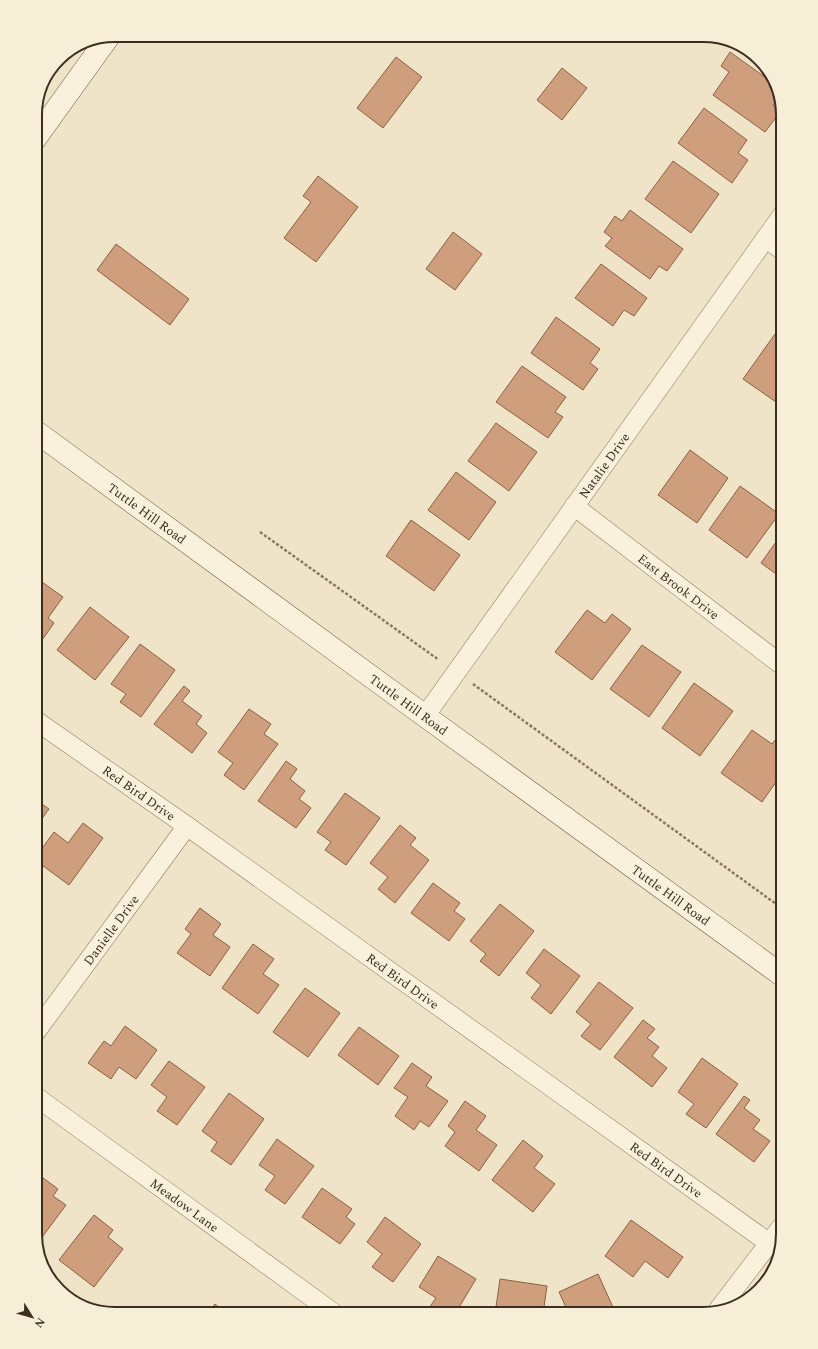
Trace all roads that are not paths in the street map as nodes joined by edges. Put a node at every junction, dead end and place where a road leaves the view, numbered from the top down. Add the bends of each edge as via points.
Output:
1 (104, 43) edge
2 (42, 127) edge
3 (776, 224) edge
4 (766, 238) junction
5 (776, 246) edge
6 (42, 436) edge
7 (574, 506) junction
8 (776, 661) edge
9 (425, 716) junction
10 (42, 725) edge
11 (187, 826) junction
12 (776, 971) edge
13 (42, 1024) edge
14 (42, 1101) edge
15 (776, 1234) edge
16 (769, 1243) junction
17 (722, 1304) edge
18 (325, 1307) edge

1 - 2 main road
3 - 4 street, Natalie Drive
4 - 5 street
4 - 7 street, Natalie Drive
6 - 9 main road, Tuttle Hill Road
7 - 8 street, East Brook Drive
7 - 9 street, Natalie Drive
9 - 12 main road, Tuttle Hill Road
10 - 11 street, Red Bird Drive
11 - 13 street, Danielle Drive
11 - 16 street, Red Bird Drive
14 - 18 street, Meadow Lane
15 - 16 street
16 - 17 street

